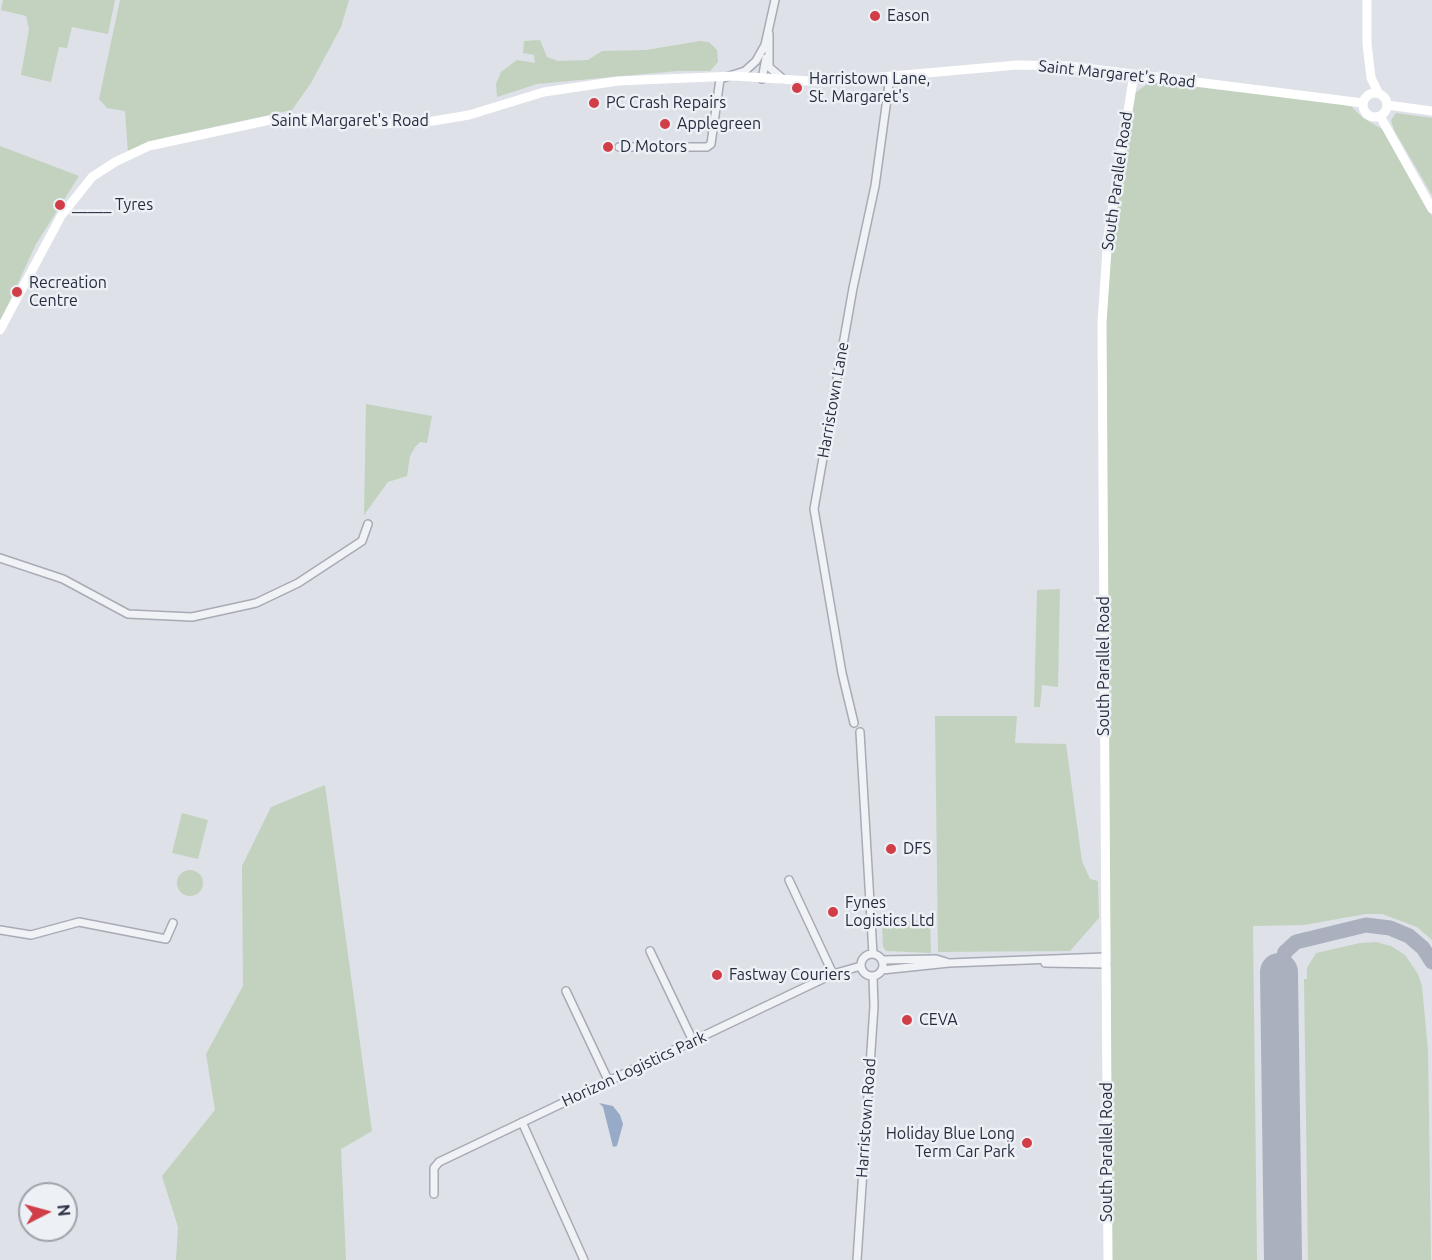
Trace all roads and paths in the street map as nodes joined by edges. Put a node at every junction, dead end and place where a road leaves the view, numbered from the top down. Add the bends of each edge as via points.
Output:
1 (775, 0) edge
2 (1367, 0) edge
3 (768, 32) junction
4 (765, 45) junction
5 (756, 61) junction
6 (1134, 74) junction
7 (890, 77) junction
8 (1371, 78) junction
9 (720, 79) junction
10 (762, 79) junction
11 (784, 80) junction
12 (1379, 94) junction
13 (1365, 100) junction
14 (1387, 105) junction
15 (1432, 111) edge
16 (1380, 116) junction
17 (619, 147) dead end
18 (1432, 209) edge
19 (0, 330) edge
20 (368, 524) dead end
21 (0, 558) edge
22 (854, 723) dead end
23 (860, 732) dead end
24 (789, 880) dead end
25 (173, 923) dead end
26 (0, 930) edge
27 (650, 951) dead end
28 (873, 954) junction
29 (882, 960) junction
30 (1106, 960) junction
31 (949, 963) junction
32 (861, 966) junction
33 (882, 970) junction
34 (832, 974) junction
35 (873, 977) junction
36 (566, 991) dead end
37 (693, 1041) junction
38 (609, 1082) junction
39 (522, 1122) junction
40 (434, 1194) dead end
41 (584, 1260) edge
42 (857, 1260) edge
43 (1108, 1260) edge

1 - 3 street
2 - 8 main road
3 - 4 street
3 - 11 street via 769,67
4 - 5 street
4 - 10 street
5 - 9 street via 745,70
5 - 10 street
6 - 7 main road, Saint Margaret's Road via 1017,65
6 - 13 main road, Saint Margaret's Road
6 - 30 main road, South Parallel Road via 1108,236 1102,320
7 - 11 main road, Saint Margaret's Road via 824,82
7 - 22 street, Harristown Lane via 875,186 814,509
8 - 12 main road
8 - 13 main road
9 - 10 main road, Saint Margaret's Road via 749,83
9 - 17 street via 711,144 707,147
9 - 19 main road, Saint Margaret's Road via 592,84 544,92 469,115 408,124 357,124 307,118 270,120 137,150 92,177 76,195
10 - 11 main road, Saint Margaret's Road
12 - 13 main road
12 - 14 main road
13 - 16 main road via 1364,110 1369,116
14 - 15 main road
14 - 16 main road
16 - 18 main road
20 - 21 street via 362,541 298,583 256,603 192,617 128,614 63,579
23 - 28 street
24 - 34 street
25 - 26 street via 166,939 79,922 37,934
27 - 37 street
28 - 29 street
28 - 32 street via 862,959
29 - 31 street via 936,959
29 - 33 street
30 - 31 street
30 - 43 main road, South Parallel Road
31 - 33 street
32 - 34 street, Horizon Logistics Park
32 - 35 street via 866,975
33 - 35 street
34 - 37 street, Horizon Logistics Park
35 - 42 street, Harristown Road
36 - 38 street
37 - 38 street, Horizon Logistics Park
38 - 39 street, Horizon Logistics Park
39 - 40 street, Horizon Logistics Park via 436,1165
39 - 41 street

